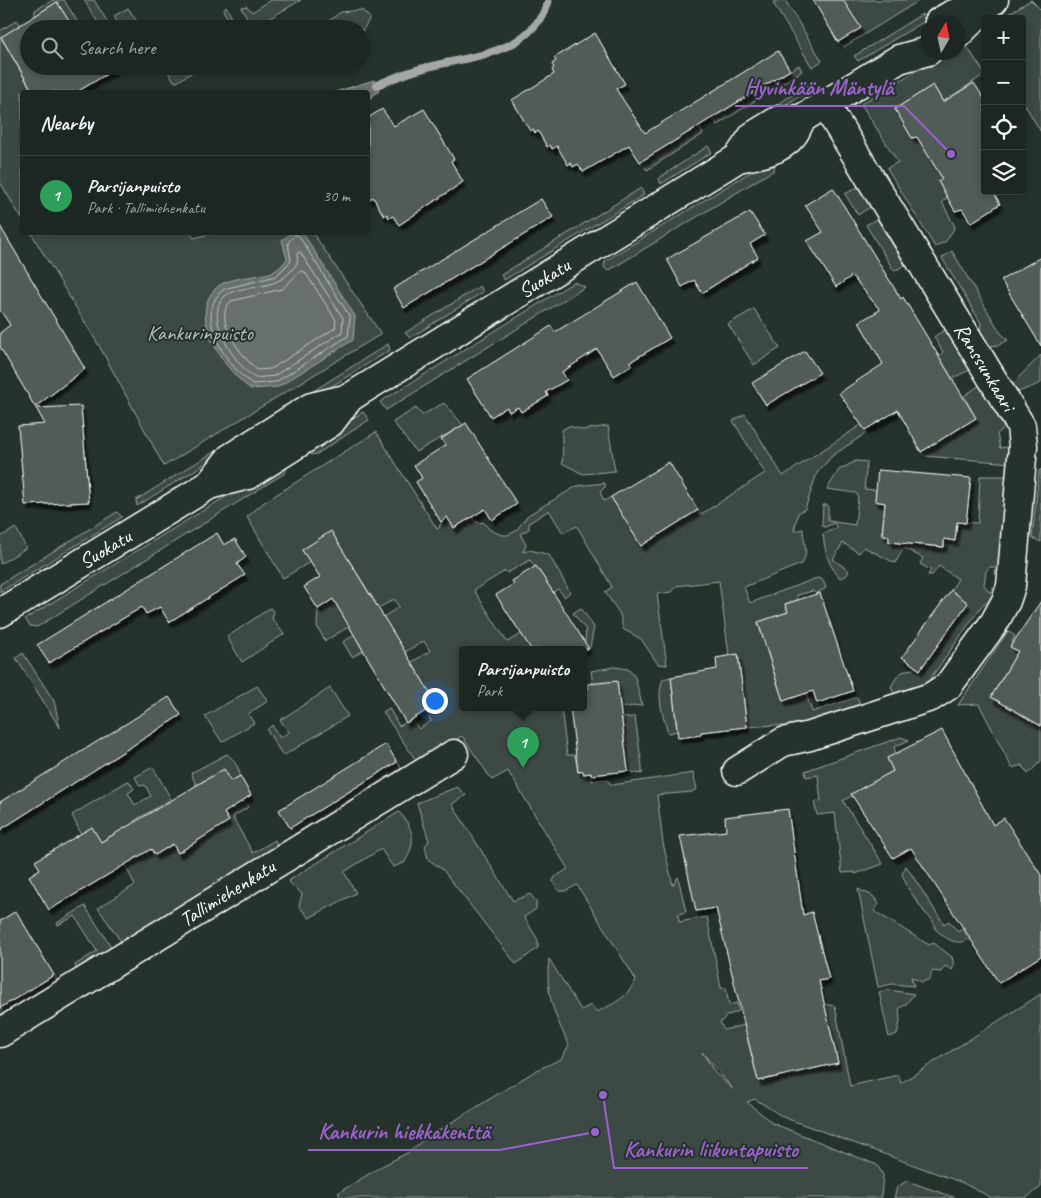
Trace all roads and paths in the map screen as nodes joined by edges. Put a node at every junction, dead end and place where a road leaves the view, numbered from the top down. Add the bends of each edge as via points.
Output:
1 (992, 1) edge
2 (951, 15) edge
3 (966, 26) edge
4 (921, 32) edge
5 (921, 53) edge
6 (899, 59) junction
7 (825, 104) junction
8 (0, 613) edge
9 (454, 754) dead end
10 (737, 771) dead end
11 (0, 1032) edge

1 - 2 street
1 - 3 street
4 - 6 street, Suokatu
5 - 6 street, Suokatu
6 - 7 street, Suokatu
7 - 8 street, Suokatu via 802,119 779,120 753,136 738,158 349,398 330,422 248,475 209,485
7 - 10 street, Ranssunkaari via 1020,426 1023,446 1011,586 994,623 948,686 931,697 784,742
9 - 11 street, Tallimiehenkatu

